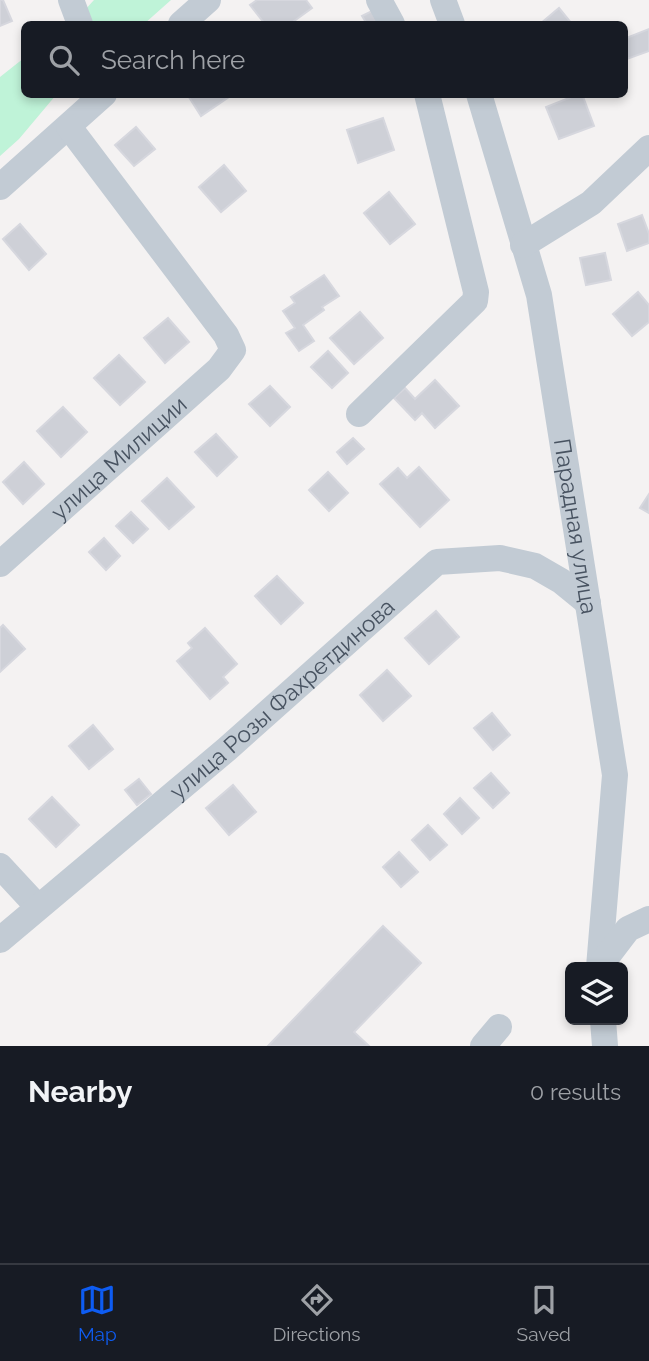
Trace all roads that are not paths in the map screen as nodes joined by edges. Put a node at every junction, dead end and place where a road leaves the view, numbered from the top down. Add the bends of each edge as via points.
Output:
1 (71, 0) edge
2 (208, 0) edge
3 (379, 0) edge
4 (443, 0) edge
5 (79, 21) edge
6 (184, 21) edge
7 (390, 21) edge
8 (452, 21) edge
9 (100, 98) edge
10 (428, 98) edge
11 (480, 98) edge
12 (69, 127) junction
13 (649, 148) edge
14 (0, 187) edge
15 (523, 245) junction
16 (359, 414) dead end
17 (0, 564) edge
18 (588, 603) junction
19 (0, 866) edge
20 (37, 907) junction
21 (649, 919) edge
22 (0, 940) edge
23 (599, 962) edge
24 (603, 962) edge
25 (603, 1025) edge
26 (605, 1046) edge

1 - 5 street
2 - 6 street
3 - 7 street
4 - 8 street
9 - 12 street
10 - 16 street via 475,301
11 - 15 street, Парадная улица
12 - 14 street
12 - 17 street, улица Милиции via 233,350 219,369
13 - 15 street via 591,203
15 - 18 street, Парадная улица via 538,296
18 - 20 street, улица Розы Фахретдинова via 535,566 499,558 437,562 227,749
18 - 23 street, Парадная улица via 615,775
19 - 20 street
20 - 22 street, улица Розы Фахретдинова
21 - 24 street via 628,929
25 - 26 street

